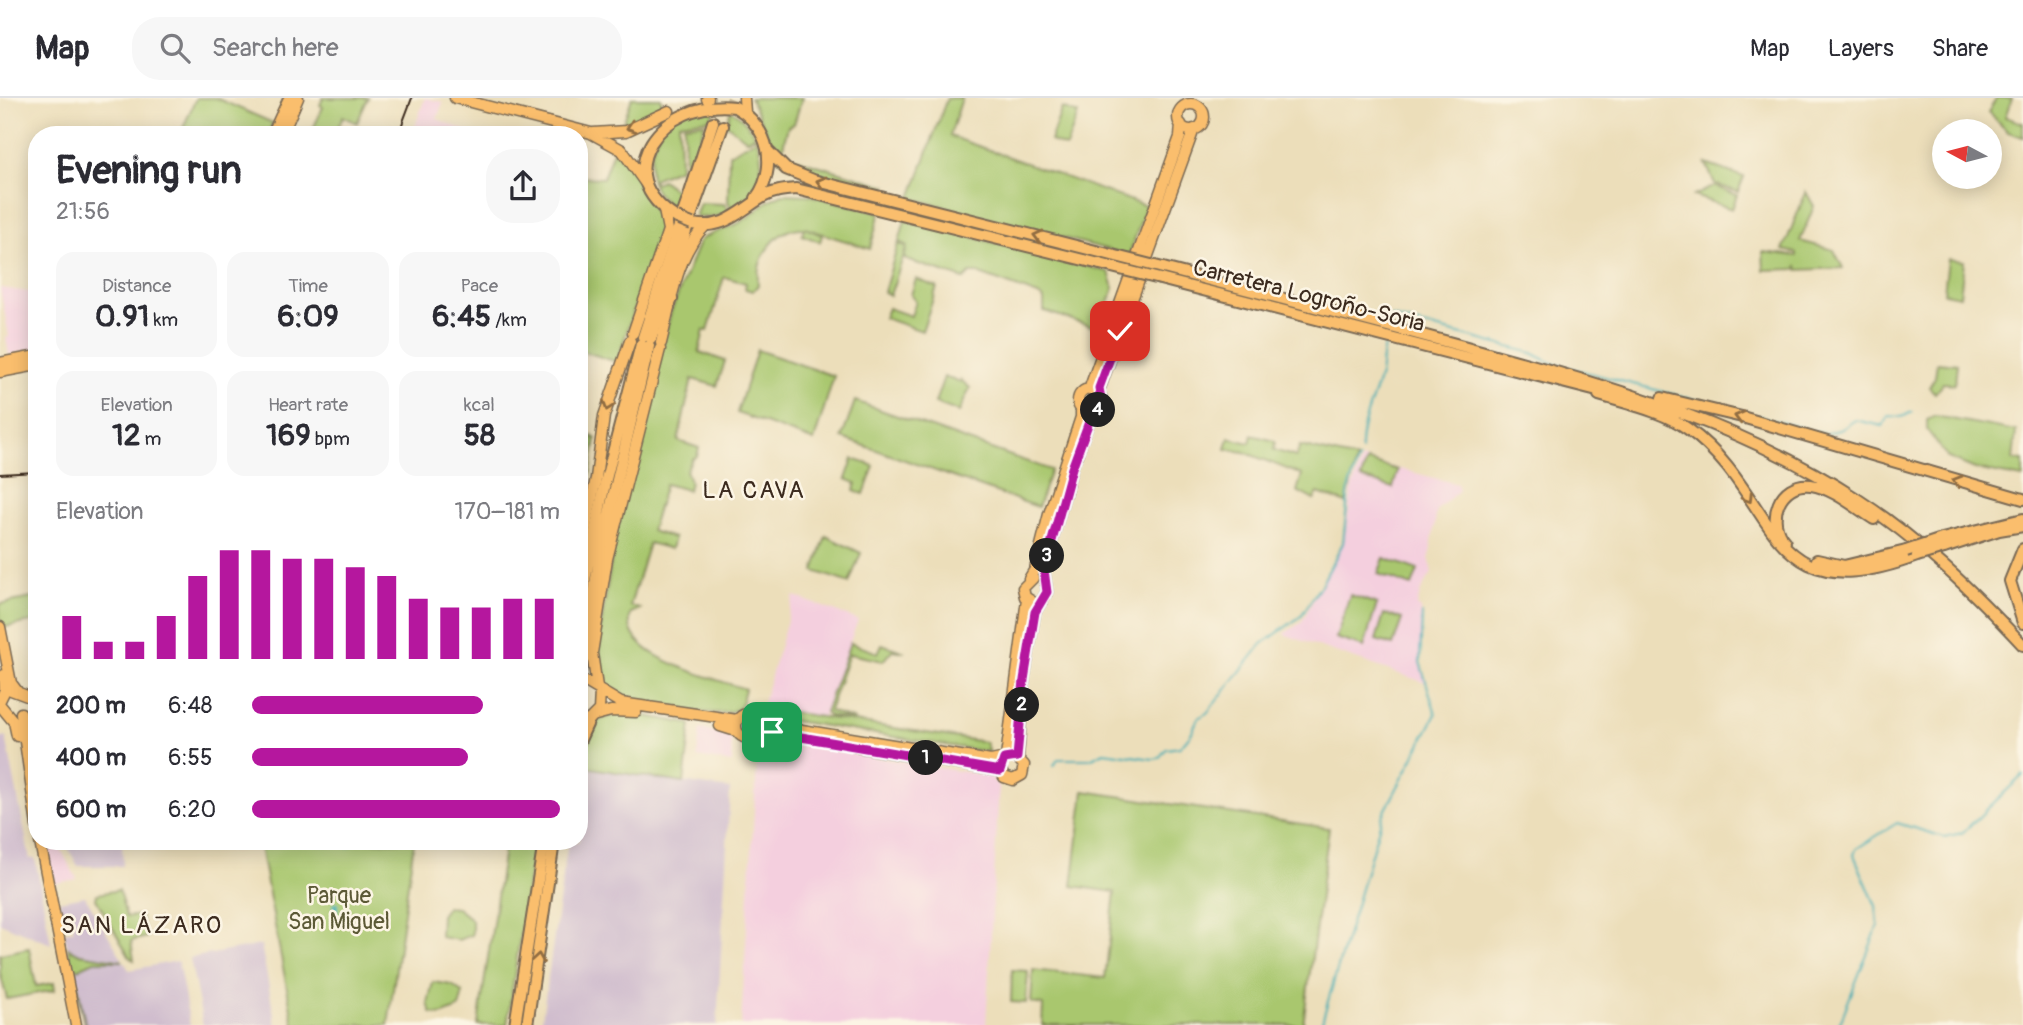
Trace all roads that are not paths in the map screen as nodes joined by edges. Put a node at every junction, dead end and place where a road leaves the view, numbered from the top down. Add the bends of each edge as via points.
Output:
1 (289, 98) edge
2 (298, 98) edge
3 (455, 98) edge
4 (744, 98) edge
5 (707, 99) edge
6 (1192, 101) edge
7 (1202, 103) edge
8 (724, 107) tunnel mouth
9 (669, 111) junction
10 (745, 112) junction
11 (1181, 124) junction
12 (276, 126) edge
13 (286, 126) edge
14 (564, 126) edge
15 (1194, 129) junction
16 (588, 132) edge
17 (591, 133) junction
18 (767, 150) junction
19 (648, 187) junction
20 (882, 203) junction
21 (751, 206) junction
22 (664, 210) junction
23 (685, 221) junction
24 (706, 225) junction
25 (646, 299) joint
26 (672, 299) joint
27 (646, 342) junction
28 (28, 358) edge
29 (0, 363) edge
30 (28, 367) edge
31 (0, 372) edge
32 (1550, 374) junction
33 (1093, 391) junction
34 (1081, 409) junction
35 (1096, 412) junction
36 (2023, 499) edge
37 (588, 518) edge
38 (2023, 519) edge
39 (2023, 526) edge
40 (1943, 543) junction
41 (2023, 548) edge
42 (1911, 554) junction
43 (1951, 574) junction
44 (1029, 579) junction
45 (588, 581) edge
46 (1043, 581) junction
47 (588, 586) edge
48 (1027, 599) junction
49 (1039, 601) junction
50 (2023, 623) edge
51 (0, 626) edge
52 (2023, 645) edge
53 (0, 654) edge
54 (588, 681) edge
55 (598, 689) junction
56 (19, 692) junction
57 (28, 694) edge
58 (1, 704) edge
59 (28, 707) edge
60 (22, 711) junction
61 (588, 719) edge
62 (588, 720) edge
63 (737, 725) junction
64 (758, 728) junction
65 (1017, 757) junction
66 (1003, 763) junction
67 (27, 770) junction
68 (28, 776) edge
69 (42, 850) edge
70 (537, 850) edge
71 (543, 850) edge
72 (553, 850) edge
73 (557, 850) edge
74 (551, 874) junction
75 (537, 889) junction
76 (515, 1024) edge
77 (76, 1025) edge
78 (527, 1025) edge

1 - 12 main road
2 - 13 main road
3 - 14 main road
4 - 10 main road
5 - 9 highway
5 - 10 highway
6 - 7 main road
6 - 11 main road via 1180,111
7 - 15 main road via 1204,120
8 - 23 highway
9 -> 17 main road via 626,131
9 - 19 highway via 646,141 643,169
10 - 18 highway
11 - 15 main road
11 - 33 main road
15 - 33 main road
16 - 17 main road
17 - 19 main road via 622,150
20 -> 18 highway via 786,169
18 - 21 highway via 768,172
19 - 22 highway
20 - 21 highway via 811,191 779,191
20 - 32 highway, Carretera Logroño-Soria, bridge
21 - 24 highway via 730,220
22 - 23 highway
22 - 25 main road via 668,230
23 - 24 highway
23 - 27 highway
24 - 26 main road via 690,246
25 - 27 highway
26 - 27 highway
27 -> 37 main road via 604,416
27 - 45 highway via 622,390
27 - 47 highway via 634,427 624,446
27 - 55 main road via 592,653
28 - 29 main road
30 - 31 main road
36 -> 32 highway via 1742,417
32 -> 42 highway via 1688,428 1737,481 1780,545 1808,564 1844,573 1876,570
32 - 43 highway, Carretera Logroño-Soria via 1725,430 1770,450 1857,499
33 - 34 main road via 1079,398
33 - 35 main road via 1102,404
34 - 35 main road
34 - 44 main road
35 - 46 main road via 1070,475
38 - 40 highway
39 - 40 highway
40 - 42 highway, bridge
41 - 50 highway via 2011,581
42 - 43 highway via 1844,566 1808,558 1782,539 1775,513 1782,495 1793,487 1812,485 1835,494
43 - 52 highway, Carretera Logroño-Soria
44 - 46 main road
44 - 48 main road via 1023,588
46 - 49 main road via 1047,592
48 - 49 main road
48 - 66 main road
49 - 65 main road via 1027,659
51 - 56 main road via 11,683
53 - 58 main road via 5,682
54 - 55 main road
55 - 61 main road via 601,704
55 - 63 main road via 630,705
56 - 57 main road
56 - 58 main road via 9,690
56 - 60 main road via 25,700
58 - 60 main road
58 - 67 main road via 16,726
59 - 60 main road
60 - 67 main road
62 - 63 main road via 611,711 629,711
63 - 64 main road via 747,738
63 - 64 main road via 749,714
64 - 66 main road
65 - 66 main road
65 - 66 main road via 1024,765 1020,777 1009,779
67 - 68 main road
69 - 77 main road
70 - 75 highway
71 - 75 highway
72 - 74 highway
73 - 74 highway
78 -> 74 highway
75 - 76 highway

